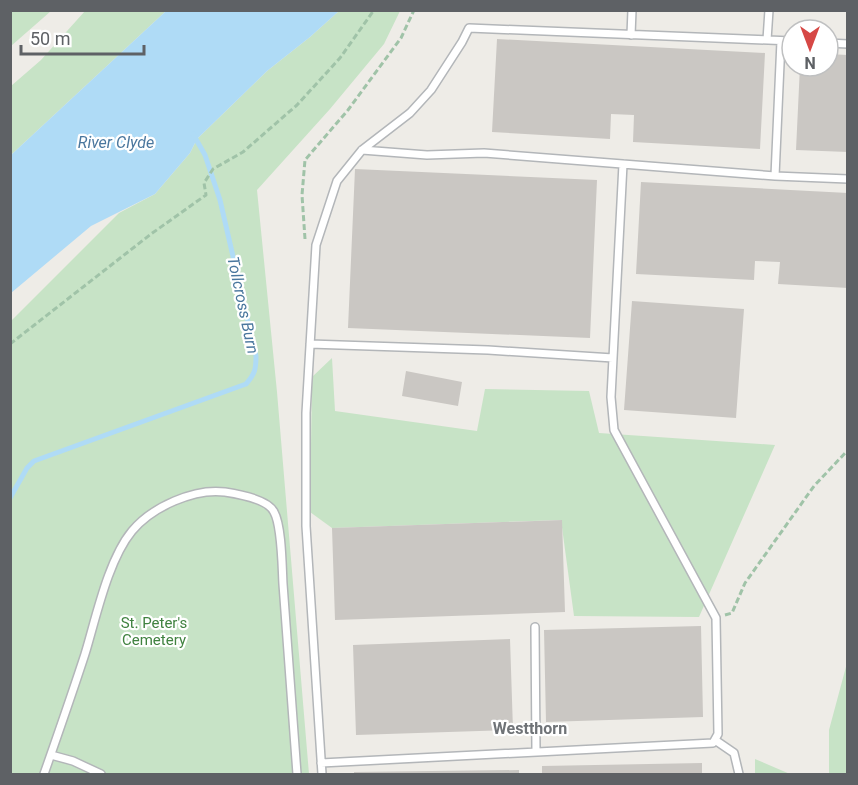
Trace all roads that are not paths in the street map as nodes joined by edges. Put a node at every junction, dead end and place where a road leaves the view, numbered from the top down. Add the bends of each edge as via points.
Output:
1 (632, 10) edge
2 (769, 10) edge
3 (631, 35) junction
4 (767, 40) junction
5 (780, 41) edge
6 (780, 64) edge
7 (362, 150) junction
8 (623, 164) junction
9 (775, 176) junction
10 (848, 179) edge
11 (310, 344) junction
12 (613, 358) junction
13 (534, 627) dead end
14 (715, 740) junction
15 (536, 752) junction
16 (51, 755) junction
17 (321, 763) junction
18 (44, 774) edge
19 (101, 774) edge
20 (297, 774) edge
21 (322, 774) edge
22 (739, 774) edge

1 - 3 lane
2 - 4 lane
3 - 4 lane
3 - 7 lane via 469,28 431,90 410,113
4 - 5 lane
6 - 9 lane
7 - 8 lane via 428,155 484,153
7 - 11 lane via 337,181 316,245
8 - 9 lane
8 - 12 lane
9 - 10 lane
11 - 12 lane
11 - 17 lane via 306,526
12 - 14 lane via 614,430 716,618
13 - 15 lane
14 - 15 lane
14 - 22 lane via 734,753
15 - 17 lane
16 - 18 lane
16 - 19 lane
16 - 20 lane via 123,544 141,523 172,502 196,493 220,491 259,501 271,507 276,517
17 - 21 lane

